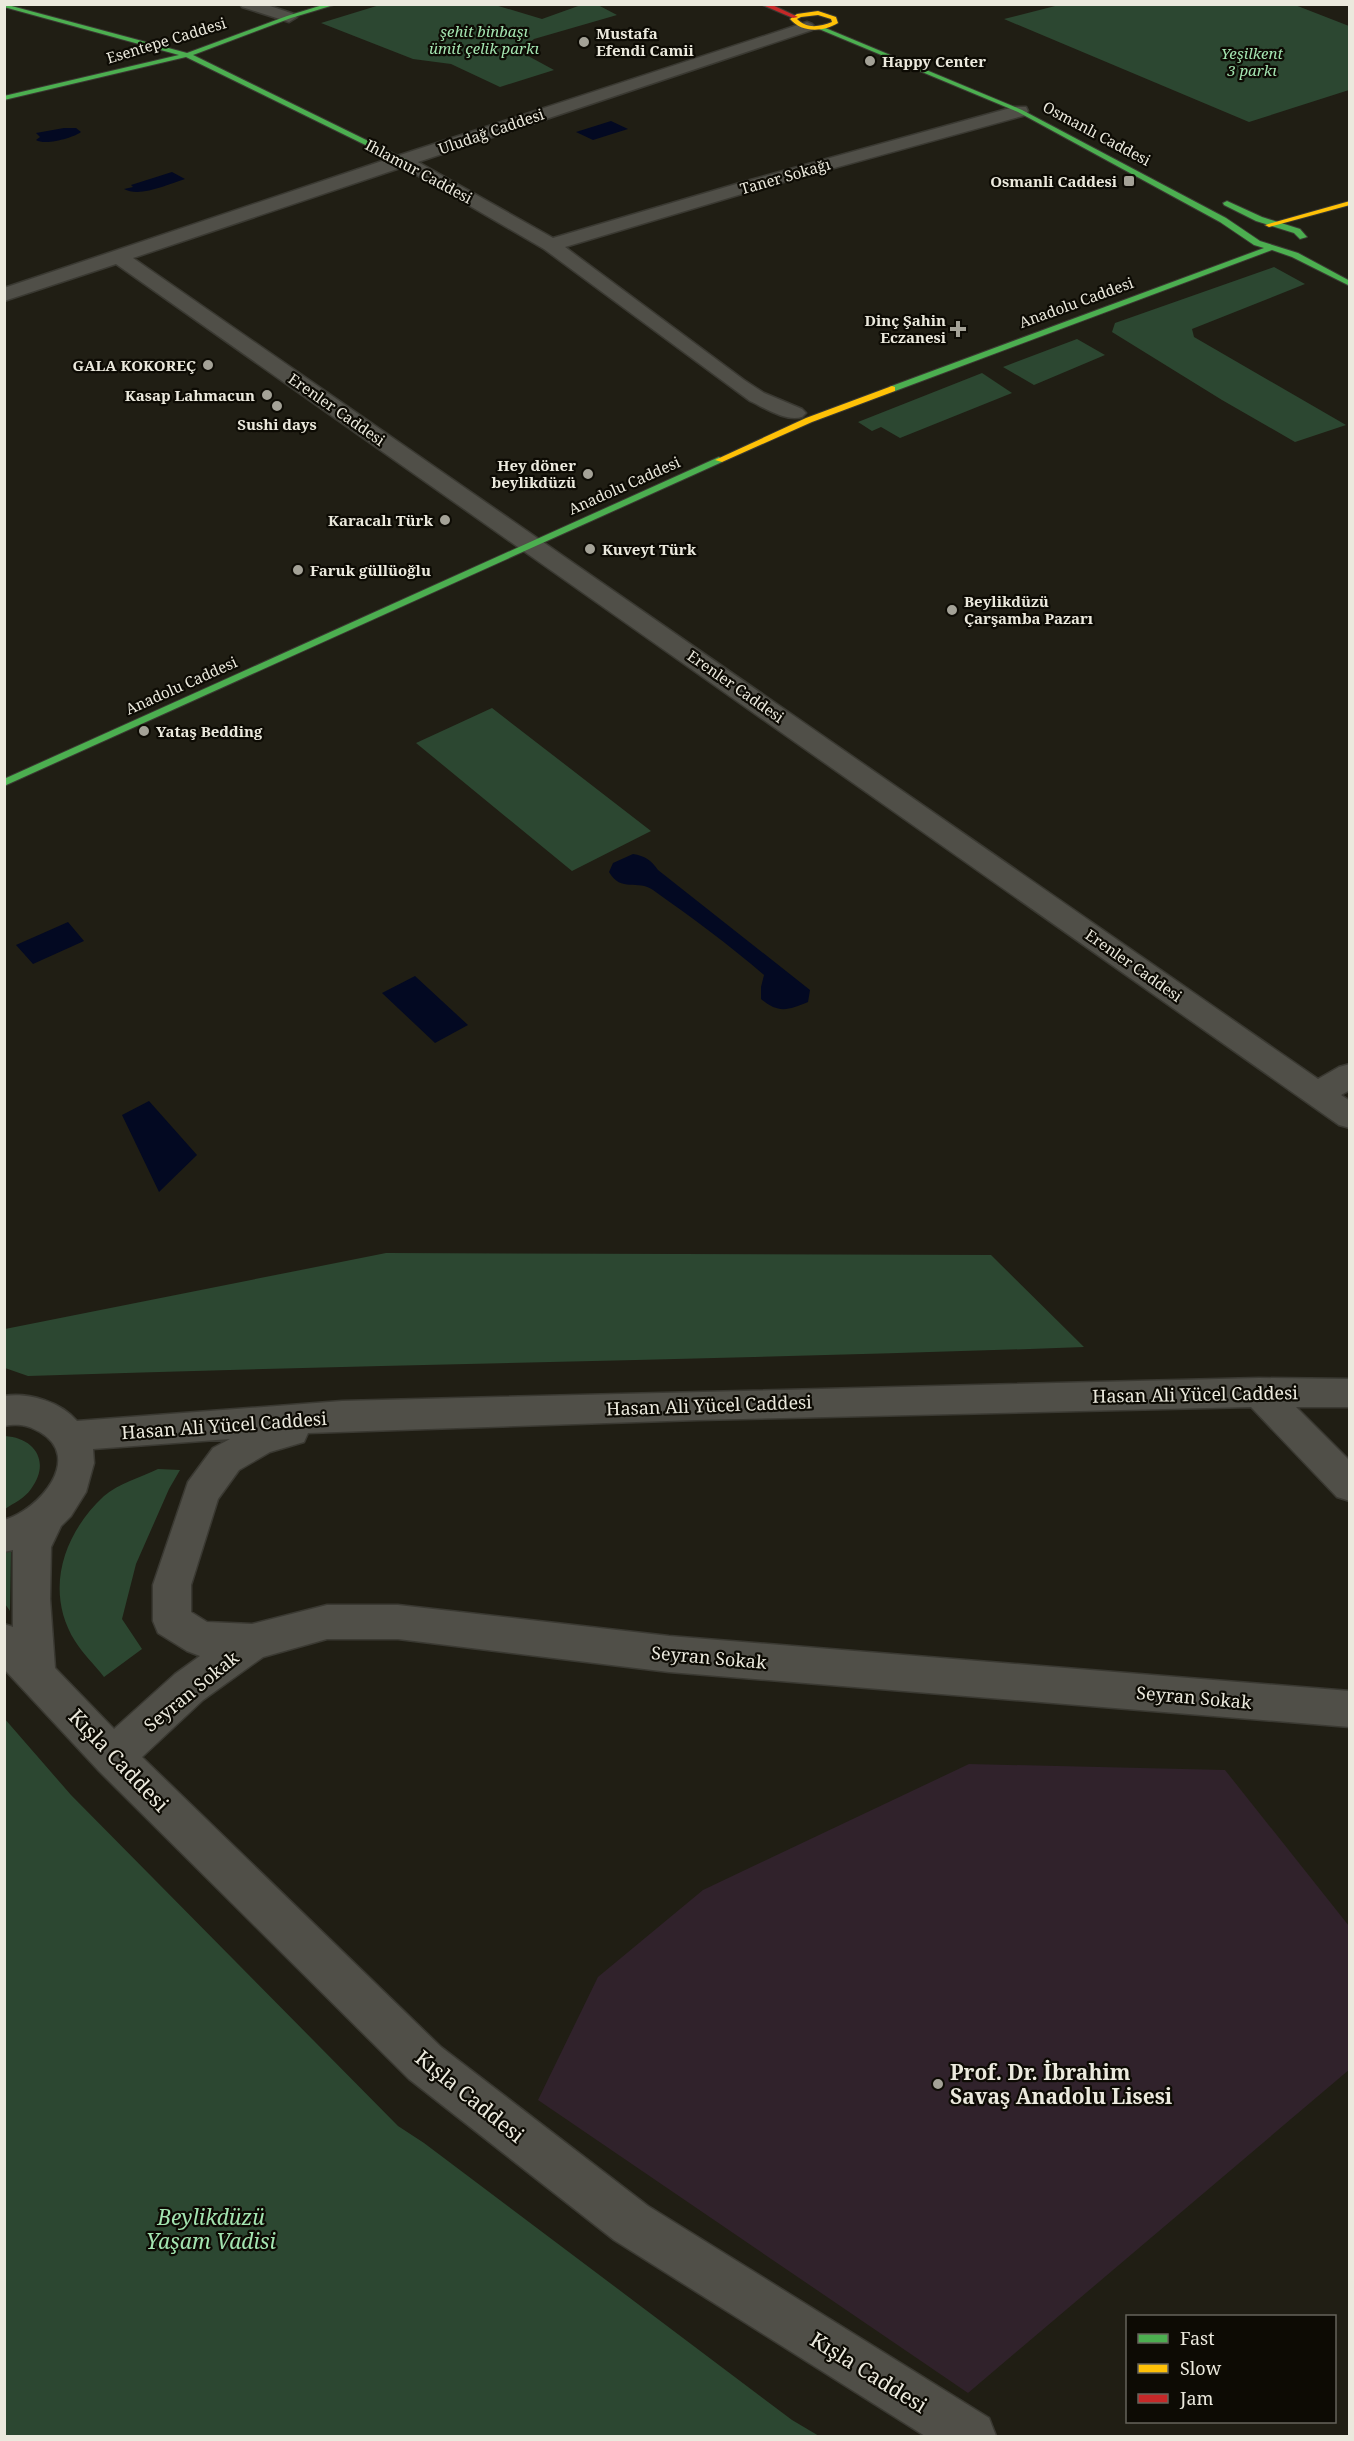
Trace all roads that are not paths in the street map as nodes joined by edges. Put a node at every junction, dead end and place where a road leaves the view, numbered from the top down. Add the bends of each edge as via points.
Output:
1 (247, 4) edge
2 (334, 4) edge
3 (763, 4) edge
4 (4, 5) edge
5 (846, 7) dead end
6 (815, 16) edge
7 (289, 17) junction
8 (187, 54) junction
9 (4, 98) edge
10 (1020, 111) junction
11 (1061, 117) dead end
12 (403, 160) junction
13 (1215, 197) dead end
14 (1350, 203) edge
15 (1350, 213) edge
16 (1275, 225) junction
17 (1311, 236) junction
18 (1251, 238) junction
19 (551, 245) junction
20 (1274, 249) junction
21 (120, 258) junction
22 (1350, 284) edge
23 (4, 295) edge
24 (1069, 316) junction
25 (802, 417) junction
26 (525, 540) junction
27 (207, 676) dead end
28 (4, 783) edge
29 (1350, 1075) edge
30 (1317, 1094) junction
31 (1350, 1117) edge
32 (1259, 1392) junction
33 (1350, 1393) edge
34 (5, 1410) edge
35 (342, 1416) junction
36 (70, 1436) junction
37 (1350, 1486) edge
38 (47, 1515) junction
39 (4, 1536) edge
40 (4, 1641) edge
41 (252, 1642) junction
42 (36, 1673) junction
43 (1350, 1709) edge
44 (113, 1757) junction
45 (971, 2436) edge

1 - 7 street
2 - 7 main road, Esentepe Caddesi
3 - 6 main road, Osmanlı Caddesi
4 - 8 main road, Ihlamur Caddesi
5 - 6 main road, Uludağ Caddesi
6 - 10 main road, Osmanlı Caddesi
6 - 11 main road, Osmanlı Caddesi
6 - 12 street, Uludağ Caddesi
7 - 8 main road, Esentepe Caddesi
8 - 9 main road, Esentepe Caddesi
8 - 12 main road, Ihlamur Caddesi
10 - 18 main road, Osmanlı Caddesi
10 - 19 street, Taner Sokağı
12 - 19 street, Ihlamur Caddesi
12 - 21 street, Uludağ Caddesi
13 - 16 main road
14 - 16 main road
15 - 17 main road
16 - 17 main road
16 - 18 main road, Anadolu Caddesi via 1253,228 1248,233
17 - 20 main road, Anadolu Caddesi via 1292,247
18 - 20 main road, Osmanlı Caddesi
18 - 24 main road, Anadolu Caddesi via 1232,253
19 - 25 street, Ihlamur Caddesi via 737,384
20 - 22 main road, Osmanlı Caddesi via 1295,255
20 - 24 main road, Anadolu Caddesi
21 - 23 street, Uludağ Caddesi
21 - 26 street, Erenler Caddesi
24 - 25 main road, Anadolu Caddesi
25 - 26 main road, Anadolu Caddesi
26 - 27 main road, Anadolu Caddesi
26 - 28 main road, Anadolu Caddesi
26 - 30 street, Erenler Caddesi
29 - 30 street
30 - 31 street, Erenler Caddesi
32 - 33 street, Hasan Ali Yücel Caddesi
32 - 35 street, Hasan Ali Yücel Caddesi
32 - 37 street
34 - 36 street via 18,1408 56,1421
35 - 36 street, Hasan Ali Yücel Caddesi
35 - 41 street via 260,1440 226,1459 201,1493 172,1585 172,1621 201,1639
36 - 38 street via 77,1454 75,1475 65,1496
38 - 39 street via 24,1530
38 - 42 street via 32,1548
40 - 42 street, Kışla Caddesi
41 - 43 street, Seyran Sokak via 327,1622 398,1622 669,1654
41 - 44 street, Seyran Sokak via 189,1687
42 - 44 street, Kışla Caddesi
44 - 45 street, Kışla Caddesi via 425,2063 631,2223

